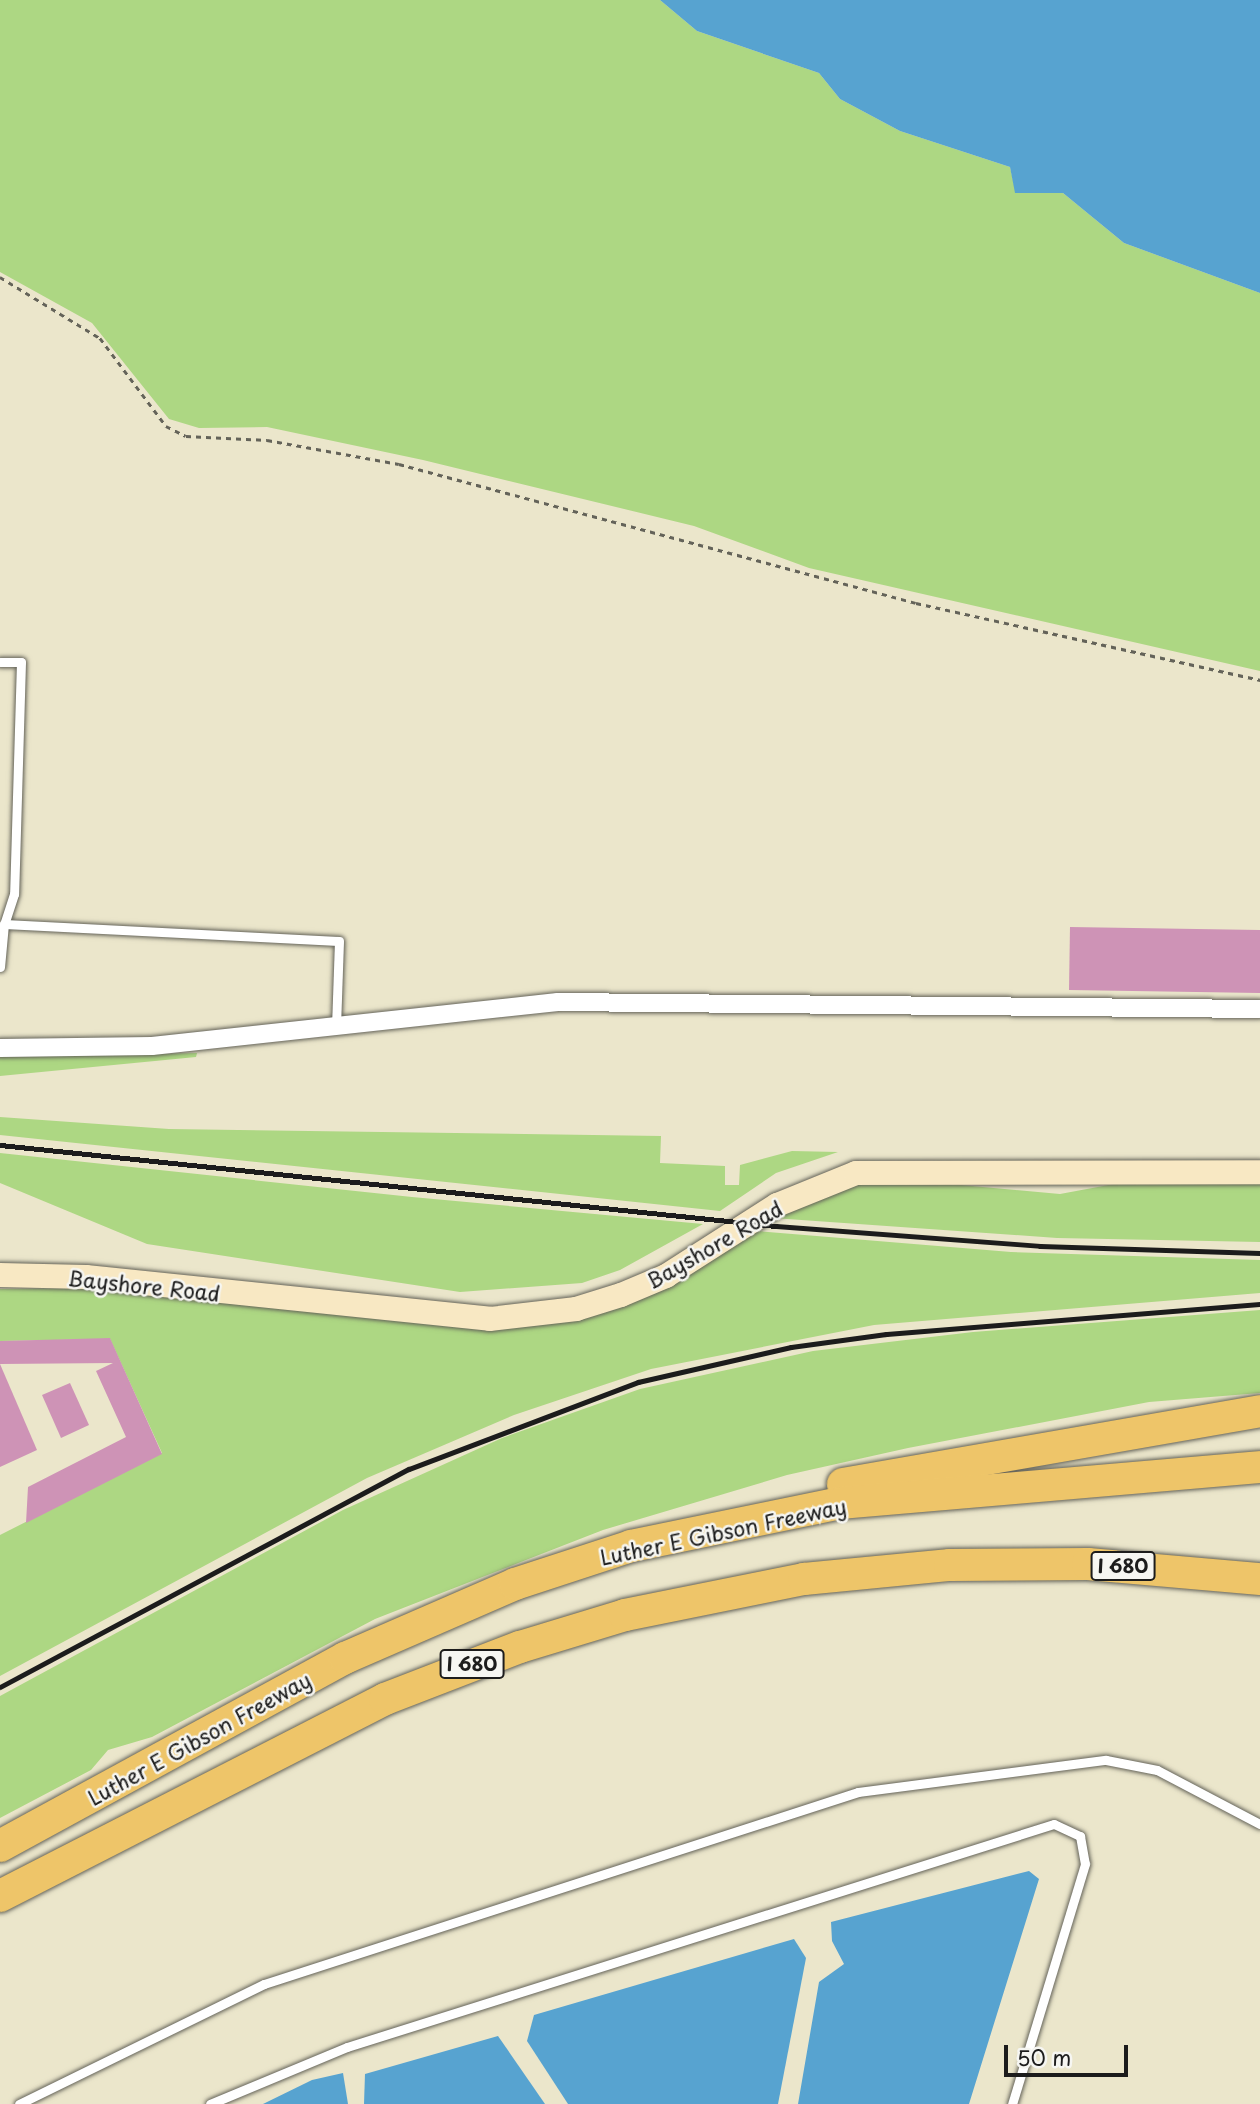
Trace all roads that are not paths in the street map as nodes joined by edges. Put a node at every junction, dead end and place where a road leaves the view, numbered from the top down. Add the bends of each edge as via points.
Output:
1 (0, 662) edge
2 (4, 924) junction
3 (0, 967) edge
4 (1260, 1009) edge
5 (336, 1029) junction
6 (0, 1048) edge
7 (1260, 1171) edge
8 (0, 1275) edge
9 (1260, 1411) edge
10 (1260, 1466) edge
11 (631, 1546) junction
12 (986, 1564) junction
13 (1260, 1579) edge
14 (1260, 1600) edge
15 (1260, 1824) edge
16 (0, 1846) edge
17 (0, 1896) edge
18 (19, 2104) edge
19 (210, 2104) edge
20 (1012, 2104) edge

1 - 2 lane via 21,662 14,894
2 - 3 lane
2 - 5 lane via 339,941
4 - 5 street via 558,1002
5 - 6 street via 152,1046
7 - 8 street, Bayshore Road via 856,1173 777,1205 666,1276 632,1290 576,1309 490,1319 86,1277
9 - 11 highway via 797,1493 669,1526
10 - 11 highway, Luther E Gibson Freeway / I 680 via 841,1503
11 - 16 highway, Luther E Gibson Freeway / I 680 via 515,1584 345,1658
12 - 13 highway, I 680 via 1088,1564
12 - 14 highway
12 - 17 highway, I 680 via 744,1589 520,1647 340,1720
15 - 18 lane via 1157,1770 1107,1760 858,1792 253,1989
19 - 20 lane via 347,2047 1054,1824 1080,1836 1085,1864

